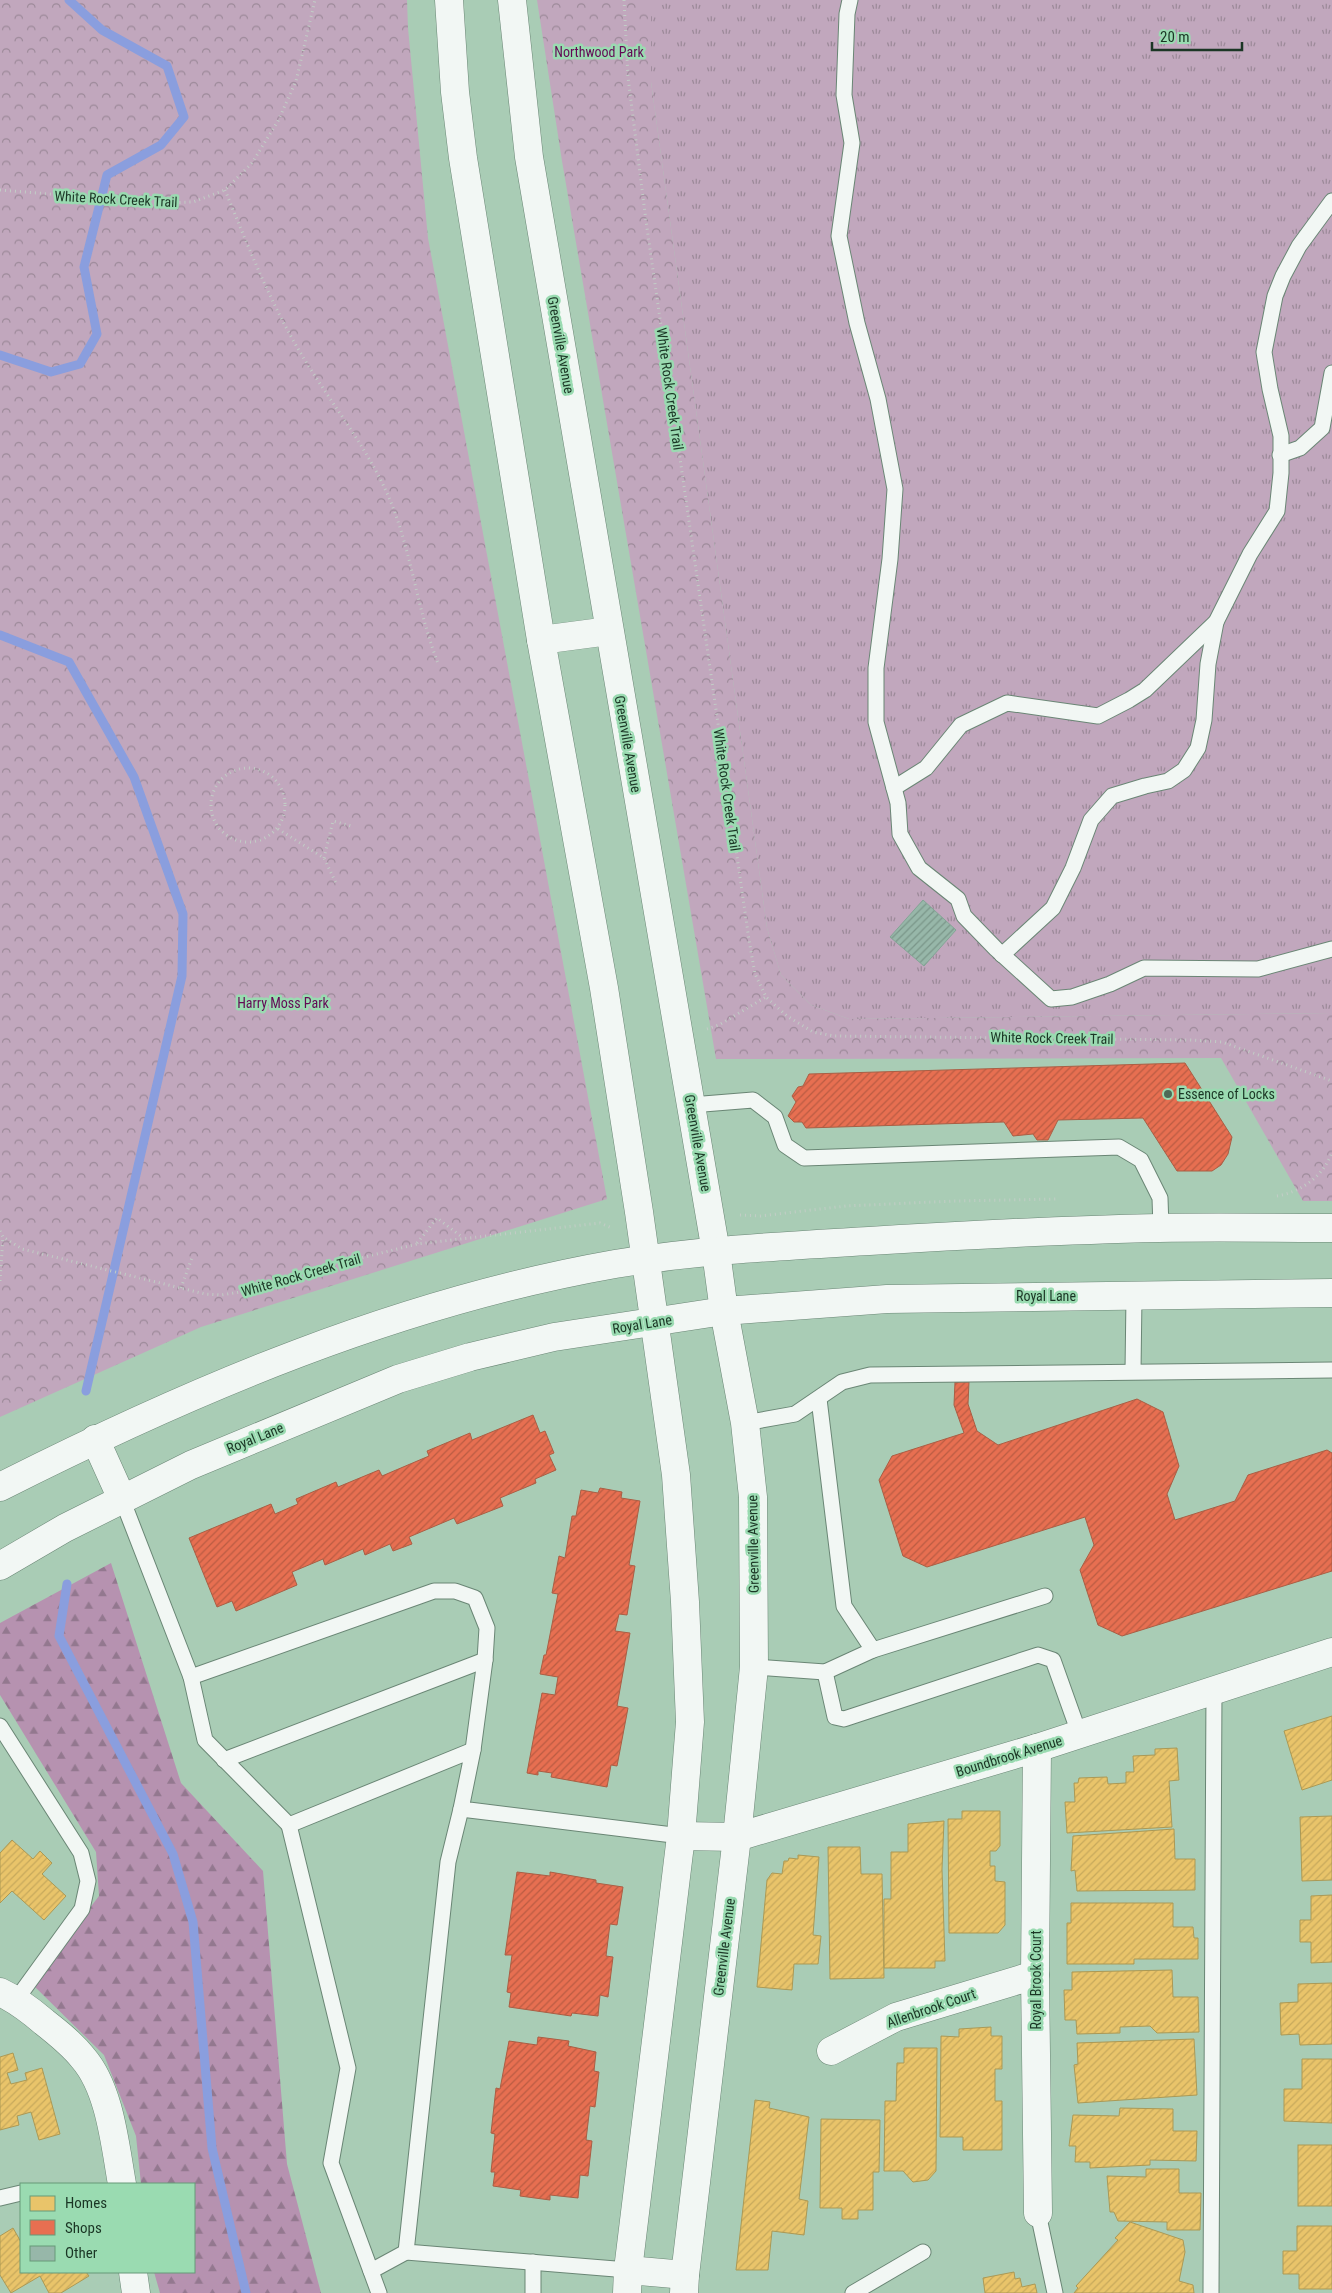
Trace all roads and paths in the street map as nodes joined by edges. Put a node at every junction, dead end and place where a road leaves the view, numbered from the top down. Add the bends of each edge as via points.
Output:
1 (315, 0) edge
2 (449, 0) edge
3 (512, 0) edge
4 (624, 0) edge
5 (850, 0) edge
6 (0, 190) edge
7 (225, 190) junction
8 (1332, 201) edge
9 (1332, 373) edge
10 (1280, 455) junction
11 (1216, 622) junction
12 (609, 631) junction
13 (541, 640) junction
14 (438, 663) dead end
15 (894, 788) junction
16 (351, 826) dead end
17 (278, 829) junction
18 (324, 858) junction
19 (336, 883) dead end
20 (1332, 949) edge
21 (1002, 955) junction
22 (766, 997) junction
23 (707, 1029) dead end
24 (1332, 1081) edge
25 (691, 1105) junction
26 (1332, 1152) edge
27 (1278, 1196) dead end
28 (744, 1214) dead end
29 (710, 1216) junction
30 (641, 1225) junction
31 (1161, 1228) junction
32 (1332, 1228) edge
33 (0, 1231) edge
34 (3, 1237) junction
35 (462, 1238) junction
36 (417, 1244) junction
37 (716, 1252) junction
38 (193, 1255) dead end
39 (646, 1261) junction
40 (0, 1281) edge
41 (181, 1288) junction
42 (1332, 1293) edge
43 (1134, 1296) junction
44 (724, 1311) junction
45 (655, 1322) junction
46 (1332, 1370) edge
47 (1133, 1371) junction
48 (820, 1398) junction
49 (745, 1423) junction
50 (95, 1439) junction
51 (0, 1487) edge
52 (122, 1499) junction
53 (0, 1566) edge
54 (1045, 1596) dead end
55 (873, 1650) junction
56 (1332, 1652) edge
57 (485, 1660) junction
58 (754, 1667) junction
59 (826, 1672) junction
60 (191, 1677) junction
61 (1214, 1689) junction
62 (0, 1726) edge
63 (1079, 1733) junction
64 (1037, 1748) junction
65 (473, 1750) junction
66 (224, 1760) junction
67 (461, 1809) junction
68 (289, 1825) junction
69 (681, 1836) junction
70 (737, 1837) junction
71 (1035, 1975) junction
72 (8, 1996) edge
73 (831, 2051) dead end
74 (117, 2183) edge
75 (20, 2193) edge
76 (0, 2198) edge
77 (1038, 2213) joint
78 (406, 2252) junction
79 (923, 2252) dead end
80 (533, 2262) junction
81 (371, 2271) junction
82 (134, 2273) edge
83 (627, 2282) edge
84 (684, 2284) edge
85 (136, 2293) edge
86 (380, 2293) edge
87 (533, 2293) edge
88 (853, 2293) edge
89 (1056, 2293) edge
90 (1211, 2293) edge

1 - 7 path, White Rock Creek Trail via 296,81 278,122 252,163
2 - 13 main road via 462,158
3 - 12 main road, Greenville Avenue via 529,157
4 - 22 path, White Rock Creek Trail via 628,76 647,231 749,940 756,974
5 - 15 lane via 844,95 852,143 839,236 851,298 878,399 895,489 876,668 876,722
6 - 7 path, White Rock Creek Trail via 160,203 193,202
7 - 14 path via 282,319 367,455 389,499 407,547 421,613
8 - 10 lane via 1299,246 1275,296 1264,352 1281,436
9 - 10 lane via 1322,428 1300,448
10 - 11 lane via 1277,511 1250,554
11 - 15 lane via 1145,690 1098,716 1007,703 961,725 926,768
11 - 21 lane via 1198,748 1184,770 1168,781 1112,796 1091,820 1073,868 1053,908
12 - 13 main road
12 - 25 main road, Greenville Avenue
13 - 30 main road via 604,988
15 - 21 lane via 900,834 918,868 958,899 964,916
16 - 18 path via 332,821
17 - 17 path via 285,814 286,799 280,785 269,773 254,768 239,769 225,776 215,788 211,803 213,819 222,832 235,841 250,843 266,839
17 - 18 path
18 - 19 path
20 - 21 lane via 1258,969 1144,968 1103,987 1072,997 1051,999
22 - 23 path
22 - 24 path, White Rock Creek Trail via 787,1016 814,1032 834,1036 1222,1042
25 - 29 main road, Greenville Avenue
25 - 31 lane via 753,1100 774,1117 785,1145 804,1158 1119,1147 1141,1160 1160,1198
26 - 27 path via 1319,1174 1303,1188
28 - 29 path
29 - 37 main road, Greenville Avenue
30 - 35 path, White Rock Creek Trail via 610,1229 600,1222
30 - 39 main road
31 - 32 main road
31 - 37 main road via 1009,1233
33 - 34 path
34 - 40 path
34 - 41 path, White Rock Creek Trail via 22,1249
35 - 36 path, White Rock Creek Trail
35 - 36 path via 436,1218
36 - 41 path, White Rock Creek Trail via 247,1291 221,1295
37 - 39 main road
37 - 44 main road, Greenville Avenue
38 - 41 path
39 - 45 main road
39 - 50 main road via 616,1264 516,1286 340,1337 229,1380
42 - 43 main road, Royal Lane
43 - 44 main road, Royal Lane via 887,1299
43 - 47 lane
44 - 45 main road, Royal Lane
44 - 49 main road, Greenville Avenue
45 - 52 main road, Royal Lane via 554,1337 470,1357 398,1379 191,1464
45 - 69 main road via 676,1475 685,1602 690,1722
46 - 47 lane
47 - 48 lane via 870,1375 842,1382
48 - 49 lane via 794,1414
48 - 55 lane via 844,1606
49 - 58 main road, Greenville Avenue via 753,1497
50 - 51 main road
50 - 52 main road
52 - 53 main road, Royal Lane
52 - 60 lane
54 - 55 lane
55 - 59 lane
56 - 61 main road, Boundbrook Avenue
57 - 60 lane via 487,1628 475,1598 455,1591 434,1591
57 - 65 lane
57 - 66 lane
58 - 59 lane
58 - 70 main road, Greenville Avenue
59 - 63 lane via 835,1716 844,1719 1038,1655 1053,1660
60 - 66 lane via 205,1740
61 - 63 main road, Boundbrook Avenue
61 - 90 lane
62 - 72 lane via 81,1852 88,1881 82,1909
63 - 64 main road, Boundbrook Avenue
64 - 70 main road, Boundbrook Avenue
64 - 71 main road, Royal Brook Court
65 - 67 lane
65 - 68 lane
66 - 68 lane
67 - 69 lane
67 - 78 lane via 448,1862
68 - 81 lane via 348,2068 331,2163
69 - 70 main road, Boundbrook Avenue
69 - 83 main road
70 - 84 main road, Greenville Avenue
71 - 73 main road, Allenbrook Court via 896,2017
71 - 77 main road, Royal Brook Court
72 - 74 main road via 58,2033 85,2059 102,2090 112,2128
75 - 76 lane
77 - 89 lane
78 - 80 lane
78 - 81 lane
79 - 88 lane
80 - 83 lane
80 - 87 lane
81 - 86 lane
82 - 85 main road
83 - 84 main road

